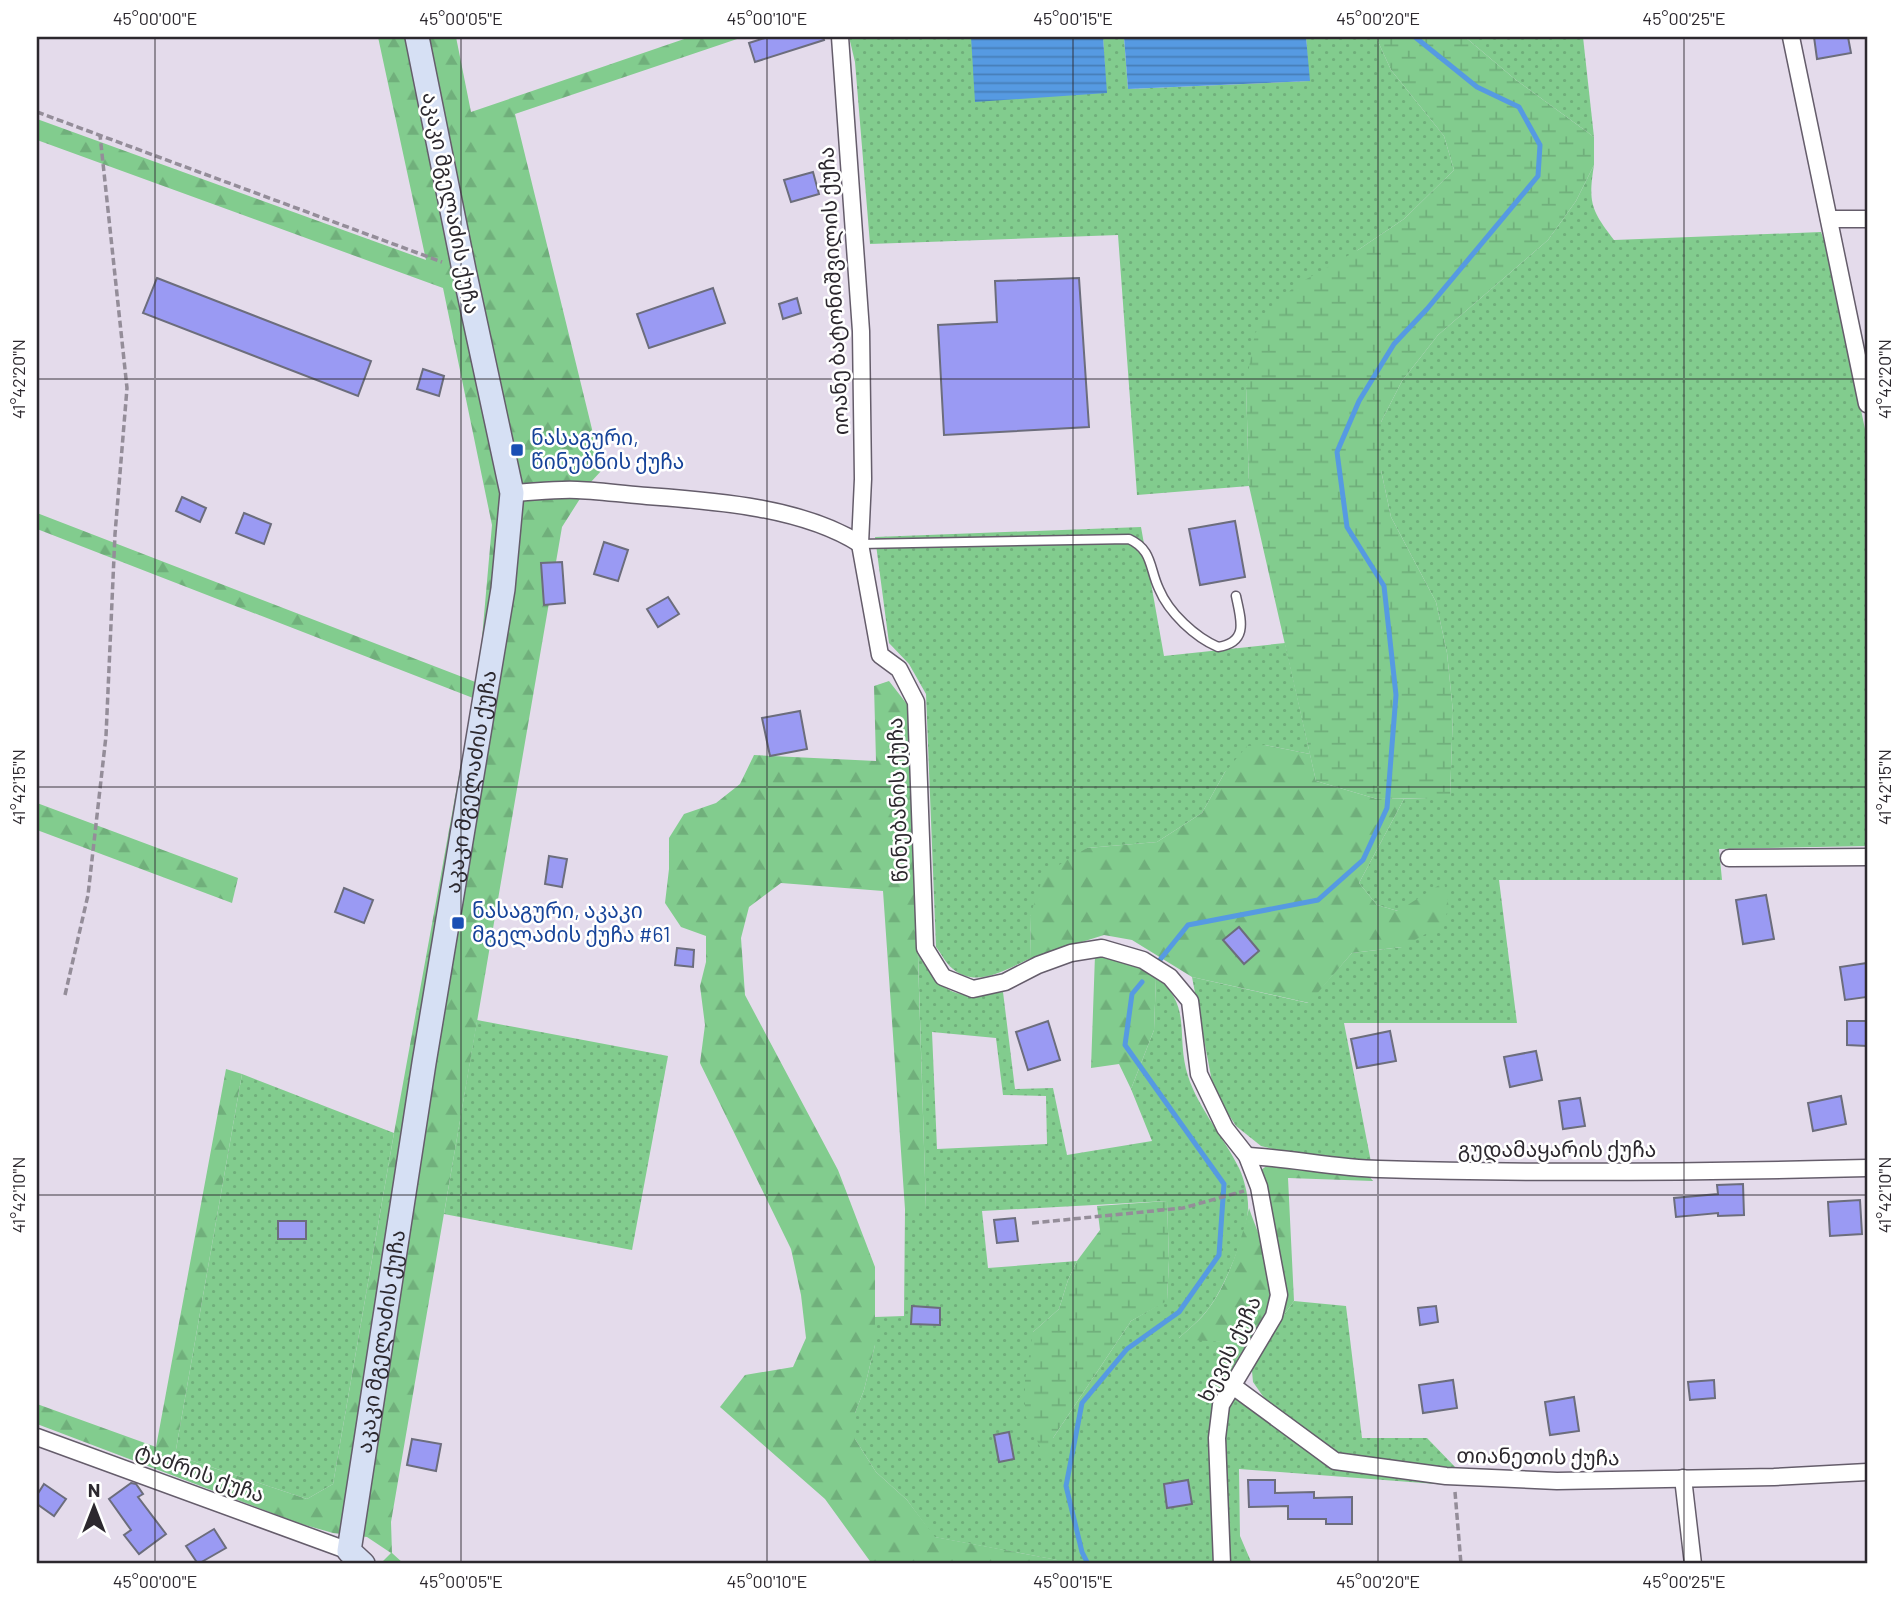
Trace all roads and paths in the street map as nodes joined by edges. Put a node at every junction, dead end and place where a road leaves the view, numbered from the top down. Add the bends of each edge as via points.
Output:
1 (417, 37) edge
2 (840, 37) edge
3 (1791, 37) edge
4 (37, 112) edge
5 (100, 135) junction
6 (1829, 219) junction
7 (1867, 219) edge
8 (464, 270) junction
9 (1867, 404) edge
10 (512, 493) junction
11 (860, 544) junction
12 (1237, 596) dead end
13 (1867, 857) edge
14 (1729, 858) dead end
15 (65, 995) dead end
16 (1247, 1156) junction
17 (1867, 1168) edge
18 (1258, 1187) junction
19 (1032, 1223) dead end
20 (1233, 1386) junction
21 (37, 1437) edge
22 (1867, 1472) edge
23 (1454, 1476) junction
24 (1683, 1478) junction
25 (356, 1558) edge
26 (1222, 1564) edge
27 (1461, 1564) edge
28 (1693, 1564) edge

1 - 8 street, აკაკი მგელაძის ქუჩა
2 - 11 street, იოანე ბატონიშვილის ქუჩა via 861,331
3 - 6 street
4 - 5 path
5 - 8 path
5 - 15 path via 127,388 106,736 88,895
6 - 7 street
6 - 9 street
8 - 10 street, აკაკი მგელაძის ქუჩა
10 - 11 street via 576,490 677,498 801,519
10 - 25 street, აკაკი მგელაძის ქუჩა via 503,589 424,1063
11 - 12 lane via 1129,539 1140,544 1150,559 1169,605 1191,629 1218,647 1231,645 1239,636 1242,623
11 - 16 street, წინუბანის ქუჩა via 880,655 899,669 916,702 925,948 943,977 973,989 1005,982 1071,953 1102,947 1152,965 1170,977 1190,1001 1199,1074 1226,1128
13 - 14 street
16 - 17 street, გუდამაყარის ქუჩა via 1376,1169 1731,1172
16 - 18 street, ხევის ქუჩა
18 - 19 path via 1183,1208
18 - 20 street, ხევის ქუჩა via 1279,1295 1274,1316
20 - 23 street, თიანეთის ქუჩა via 1335,1461
20 - 26 street, ხევის ქუჩა via 1221,1405 1217,1438
21 - 25 street, ტაძრის ქუჩა
22 - 24 street, თიანეთის ქუჩა
23 - 24 street, თიანეთის ქუჩა via 1557,1481
23 - 27 path
24 - 28 street

